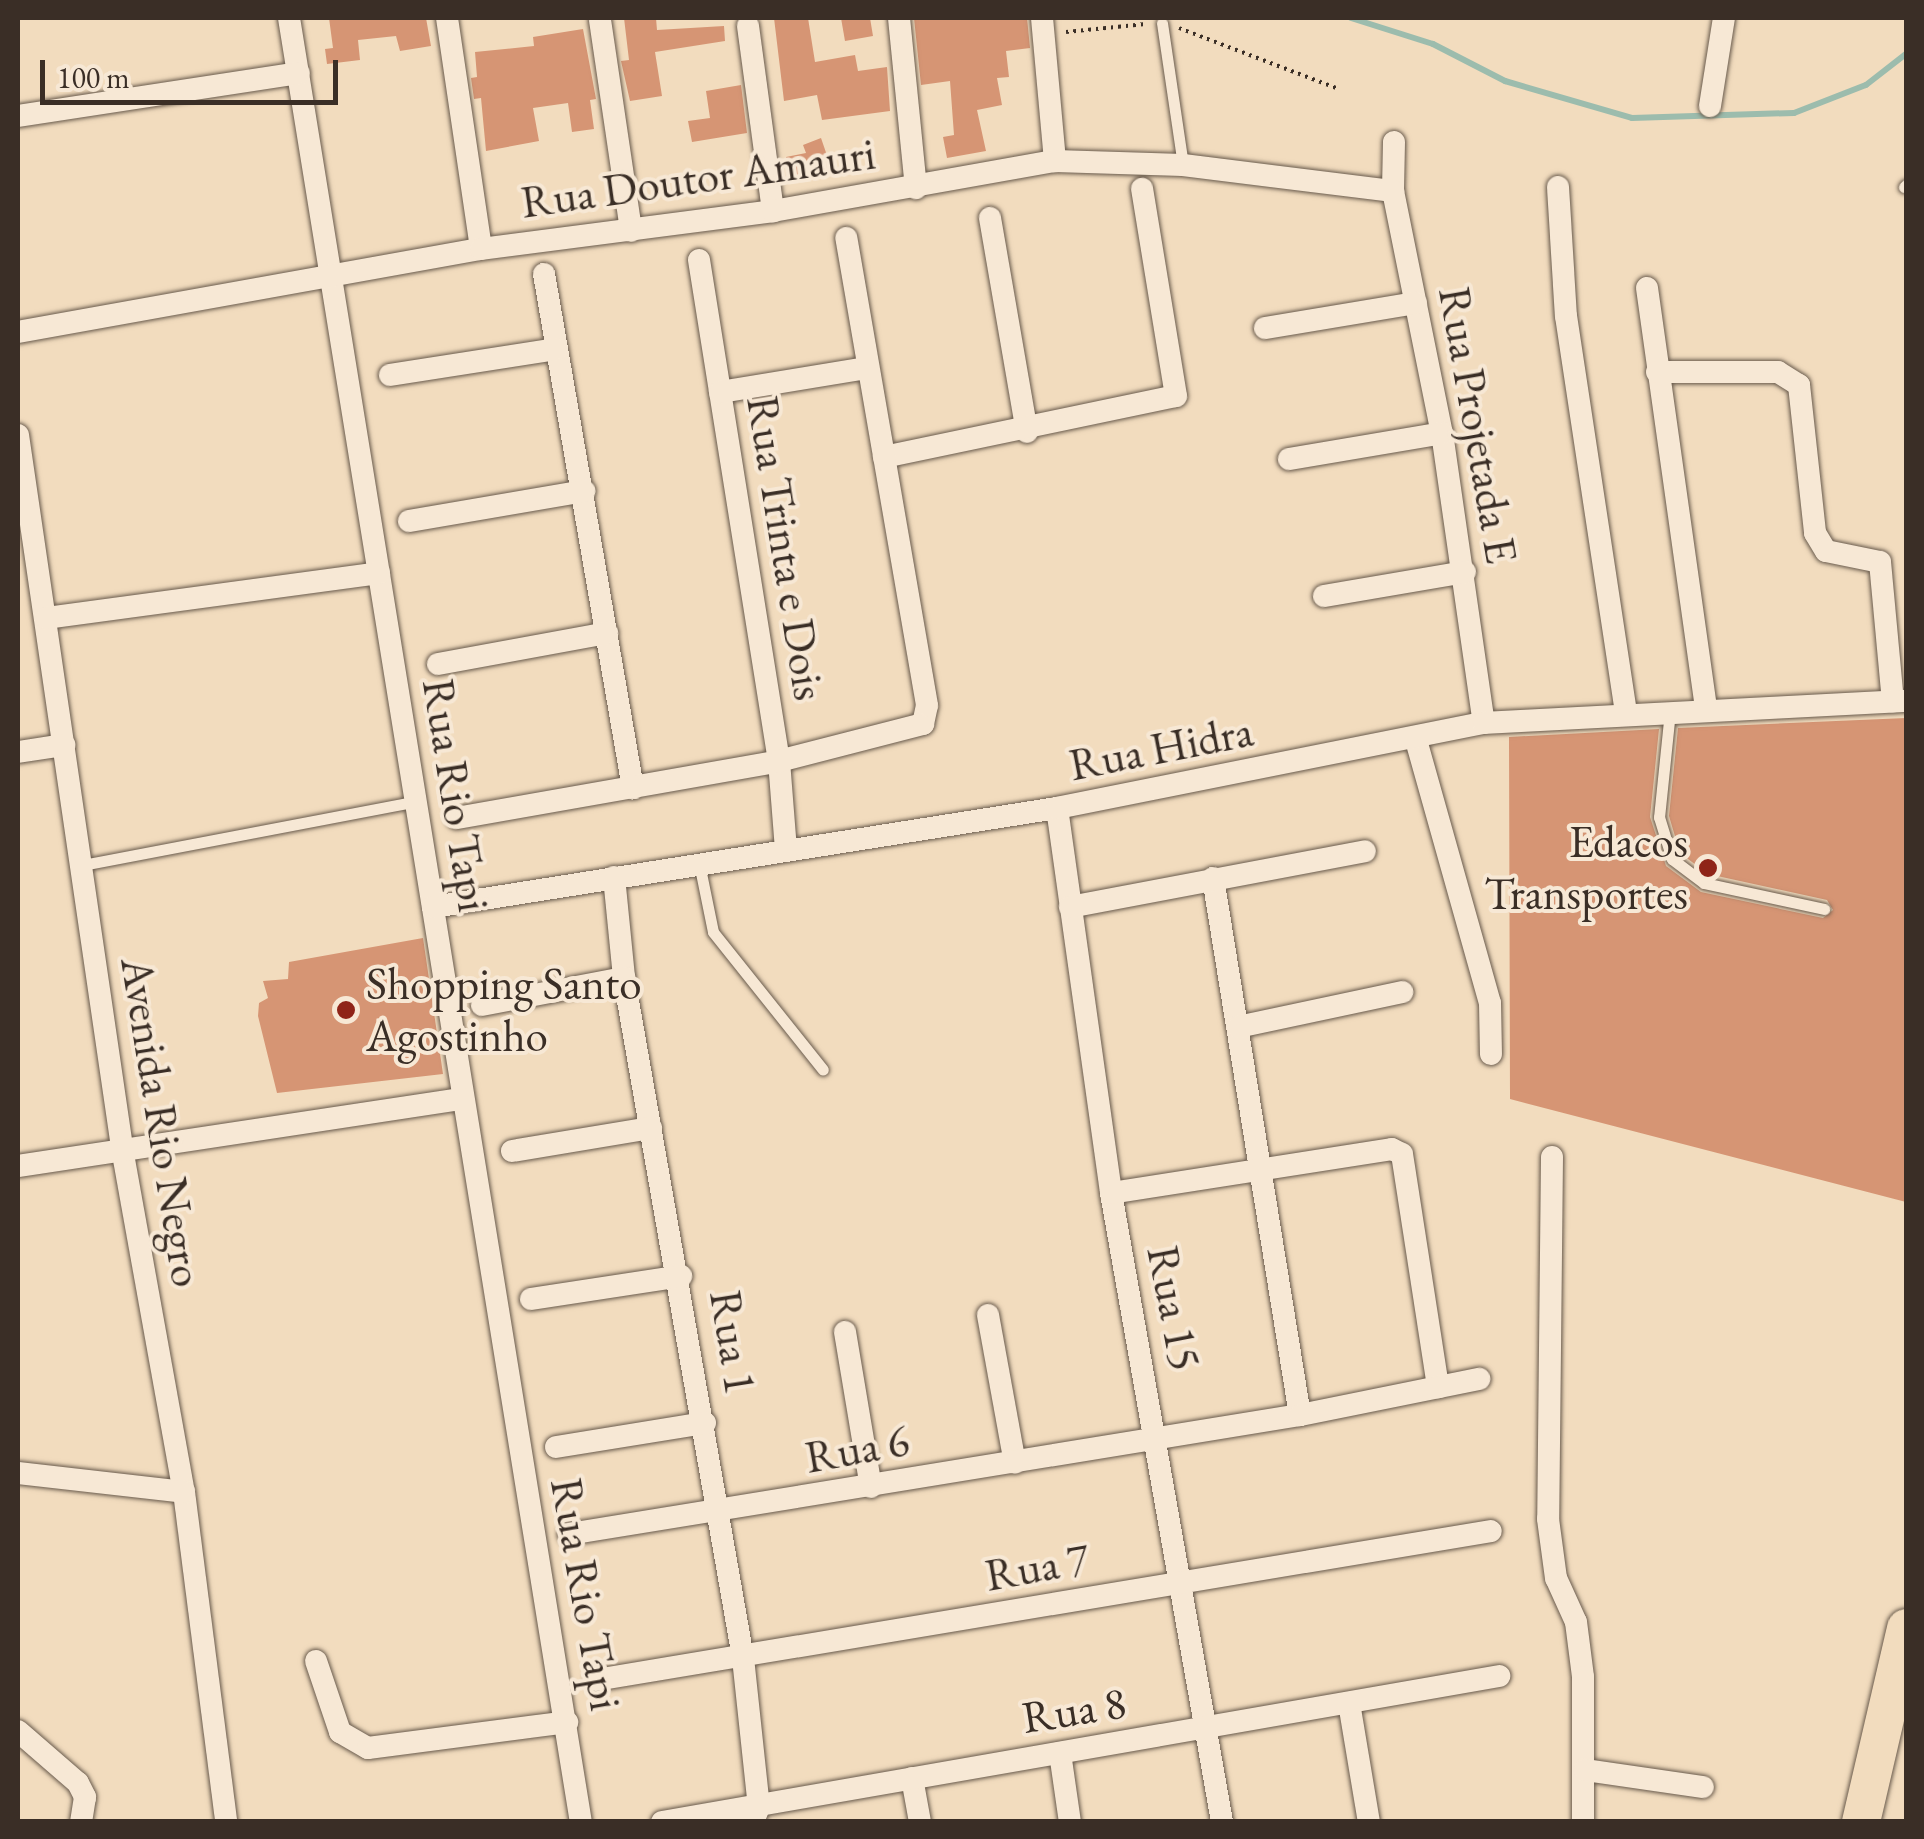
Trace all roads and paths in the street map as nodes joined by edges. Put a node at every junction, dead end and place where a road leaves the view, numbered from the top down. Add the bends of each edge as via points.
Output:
1 (289, 18) edge
2 (447, 18) edge
3 (899, 18) edge
4 (1724, 18) edge
5 (600, 20) edge
6 (1162, 23) junction
7 (748, 26) dead end
8 (1044, 26) edge
9 (299, 73) junction
10 (1336, 88) dead end
11 (1710, 106) dead end
12 (18, 116) edge
13 (1394, 142) dead end
14 (1056, 161) junction
15 (1183, 164) junction
16 (1558, 187) dead end
17 (916, 188) junction
18 (1142, 189) dead end
19 (1393, 191) junction
20 (773, 211) junction
21 (990, 218) dead end
22 (631, 231) junction
23 (846, 238) dead end
24 (481, 250) junction
25 (700, 260) dead end
26 (544, 274) dead end
27 (332, 280) junction
28 (1647, 288) dead end
29 (1416, 302) junction
30 (1265, 328) dead end
31 (18, 332) edge
32 (556, 348) junction
33 (867, 368) junction
34 (1657, 372) junction
35 (390, 375) dead end
36 (720, 392) junction
37 (1027, 432) junction
38 (1442, 433) junction
39 (18, 435) edge
40 (884, 457) junction
41 (1289, 460) dead end
42 (584, 491) junction
43 (409, 521) dead end
44 (1465, 572) junction
45 (379, 573) junction
46 (1324, 596) dead end
47 (47, 618) junction
48 (607, 633) junction
49 (438, 664) dead end
50 (1900, 701) edge
51 (1706, 708) junction
52 (1670, 711) junction
53 (1626, 714) junction
54 (1484, 723) junction
55 (1416, 740) junction
56 (64, 745) junction
57 (18, 752) edge
58 (779, 761) junction
59 (633, 788) junction
60 (420, 800) junction
61 (1057, 808) junction
62 (458, 818) dead end
63 (786, 850) junction
64 (1365, 851) dead end
65 (699, 863) junction
66 (82, 864) junction
67 (614, 878) junction
68 (1213, 878) junction
69 (433, 907) junction
70 (1070, 907) junction
71 (1824, 908) dead end
72 (624, 978) junction
73 (1402, 992) dead end
74 (482, 1006) dead end
75 (1238, 1028) junction
76 (1491, 1054) dead end
77 (824, 1070) dead end
78 (463, 1099) junction
79 (650, 1128) junction
80 (512, 1150) dead end
81 (123, 1154) junction
82 (1552, 1156) dead end
83 (18, 1166) edge
84 (1258, 1170) junction
85 (1111, 1193) junction
86 (681, 1276) junction
87 (531, 1299) dead end
88 (988, 1315) dead end
89 (845, 1332) dead end
90 (1479, 1379) dead end
91 (1438, 1387) junction
92 (1300, 1415) junction
93 (705, 1423) junction
94 (1158, 1439) junction
95 (556, 1446) dead end
96 (1015, 1463) junction
97 (18, 1473) edge
98 (871, 1487) junction
99 (184, 1492) junction
100 (720, 1512) junction
101 (1491, 1530) dead end
102 (569, 1534) dead end
103 (1183, 1583) junction
104 (1906, 1628) edge
105 (743, 1658) junction
106 (316, 1661) dead end
107 (1499, 1676) dead end
108 (596, 1680) dead end
109 (1349, 1704) junction
110 (567, 1722) junction
111 (1207, 1729) junction
112 (18, 1731) edge
113 (1060, 1753) junction
114 (1585, 1770) junction
115 (912, 1778) junction
116 (1703, 1788) dead end
117 (756, 1814) edge
118 (81, 1822) edge
119 (226, 1822) edge
120 (581, 1822) edge
121 (662, 1822) edge
122 (920, 1822) edge
123 (1070, 1822) edge
124 (1222, 1822) edge
125 (1368, 1822) edge
126 (1583, 1822) edge
127 (1861, 1822) edge

1 - 9 street, Rua Rio Tapi
2 - 24 street
3 - 17 street
4 - 11 street
5 - 22 street
6 - 8 path
6 - 10 path
6 - 15 lane
7 - 20 street
8 - 14 street
9 - 12 street
9 - 27 street, Rua Rio Tapi
13 - 19 street, Rua Projetada E
14 - 15 street, Rua Doutor Amauri
14 - 17 street, Rua Doutor Amauri
15 - 19 street, Rua Doutor Amauri
16 - 53 street via 1562,284
17 - 20 street, Rua Doutor Amauri
18 - 37 street via 1176,396
19 - 29 street, Rua Projetada E
20 - 22 street, Rua Doutor Amauri
21 - 37 street
22 - 24 street, Rua Doutor Amauri
23 - 33 street
24 - 27 street, Rua Doutor Amauri
25 - 36 street, Rua Trinta e Dois
26 - 32 street
27 - 31 street, Rua Doutor Amauri
27 - 45 street, Rua Rio Tapi
28 - 34 street
29 - 30 street
29 - 38 street, Rua Projetada E
32 - 35 street
32 - 42 street
33 - 36 street
33 - 40 street
34 - 50 street via 1778,372 1799,385 1815,533 1826,550 1880,562
34 - 51 street
36 - 58 street, Rua Trinta e Dois
37 - 40 street
38 - 41 street
38 - 44 street, Rua Projetada E
39 - 47 street, Avenida Rio Negro
40 - 58 street via 927,705 917,730
42 - 43 street
42 - 48 street
44 - 46 street
44 - 54 street, Rua Projetada E
45 - 47 street
45 - 60 street, Rua Rio Tapi
47 - 56 street, Avenida Rio Negro
48 - 49 street
48 - 59 street
50 - 51 street, Rua Hidra
51 - 52 street, Rua Hidra
52 - 53 street, Rua Hidra
52 - 71 lane via 1660,818 1672,859 1704,883
53 - 54 street, Rua Hidra
54 - 55 street, Rua Hidra
55 - 61 street, Rua Hidra
55 - 76 street via 1490,1003
56 - 57 street
56 - 66 street, Avenida Rio Negro
58 - 59 street
58 - 63 street, Rua Trinta e Dois
59 - 62 street
60 - 66 lane
60 - 69 street, Rua Rio Tapi
61 - 63 street, Rua Hidra
61 - 70 street, Rua 15
63 - 65 street, Rua Hidra
64 - 68 street
65 - 67 street, Rua Hidra
65 - 77 lane via 713,932
66 - 81 street, Avenida Rio Negro
67 - 69 street, Rua Hidra
67 - 72 street, Rua 1
68 - 70 street
68 - 75 street
69 - 78 street, Rua Rio Tapi
70 - 85 street, Rua 15
72 - 74 street
72 - 79 street, Rua 1
73 - 75 street
75 - 84 street
78 - 81 street
78 - 110 street, Rua Rio Tapi
79 - 80 street
79 - 86 street, Rua 1
81 - 83 street
81 - 99 street, Avenida Rio Negro
82 - 114 street via 1548,1519 1556,1578 1576,1622
84 - 85 street
84 - 91 street via 1392,1148 1402,1154
84 - 92 street
85 - 94 street, Rua 15
86 - 87 street
86 - 93 street, Rua 1
88 - 96 street
89 - 98 street
90 - 91 street, Rua 6
91 - 92 street, Rua 6
92 - 94 street, Rua 6
93 - 95 street
93 - 100 street, Rua 1
94 - 96 street, Rua 6
94 - 103 street, Rua 15
96 - 98 street, Rua 6
97 - 99 street
98 - 100 street, Rua 6
99 - 119 street, Avenida Rio Negro
100 - 102 street, Rua 6
100 - 105 street, Rua 1
101 - 103 street, Rua 7
103 - 105 street, Rua 7
103 - 111 street, Rua 15
104 - 127 highway
105 - 108 street, Rua 7
105 - 117 street, Rua 1
106 - 110 street via 340,1732 368,1748
107 - 109 street, Rua 8
109 - 111 street, Rua 8
109 - 125 street
110 - 120 street, Rua Rio Tapi
111 - 113 street, Rua 8
111 - 124 street, Rua 15
112 - 118 street via 78,1783 85,1797
113 - 115 street, Rua 8
113 - 123 street
114 - 116 street
114 - 126 street
115 - 117 street, Rua 8
115 - 122 street
117 - 121 street, Rua 8

